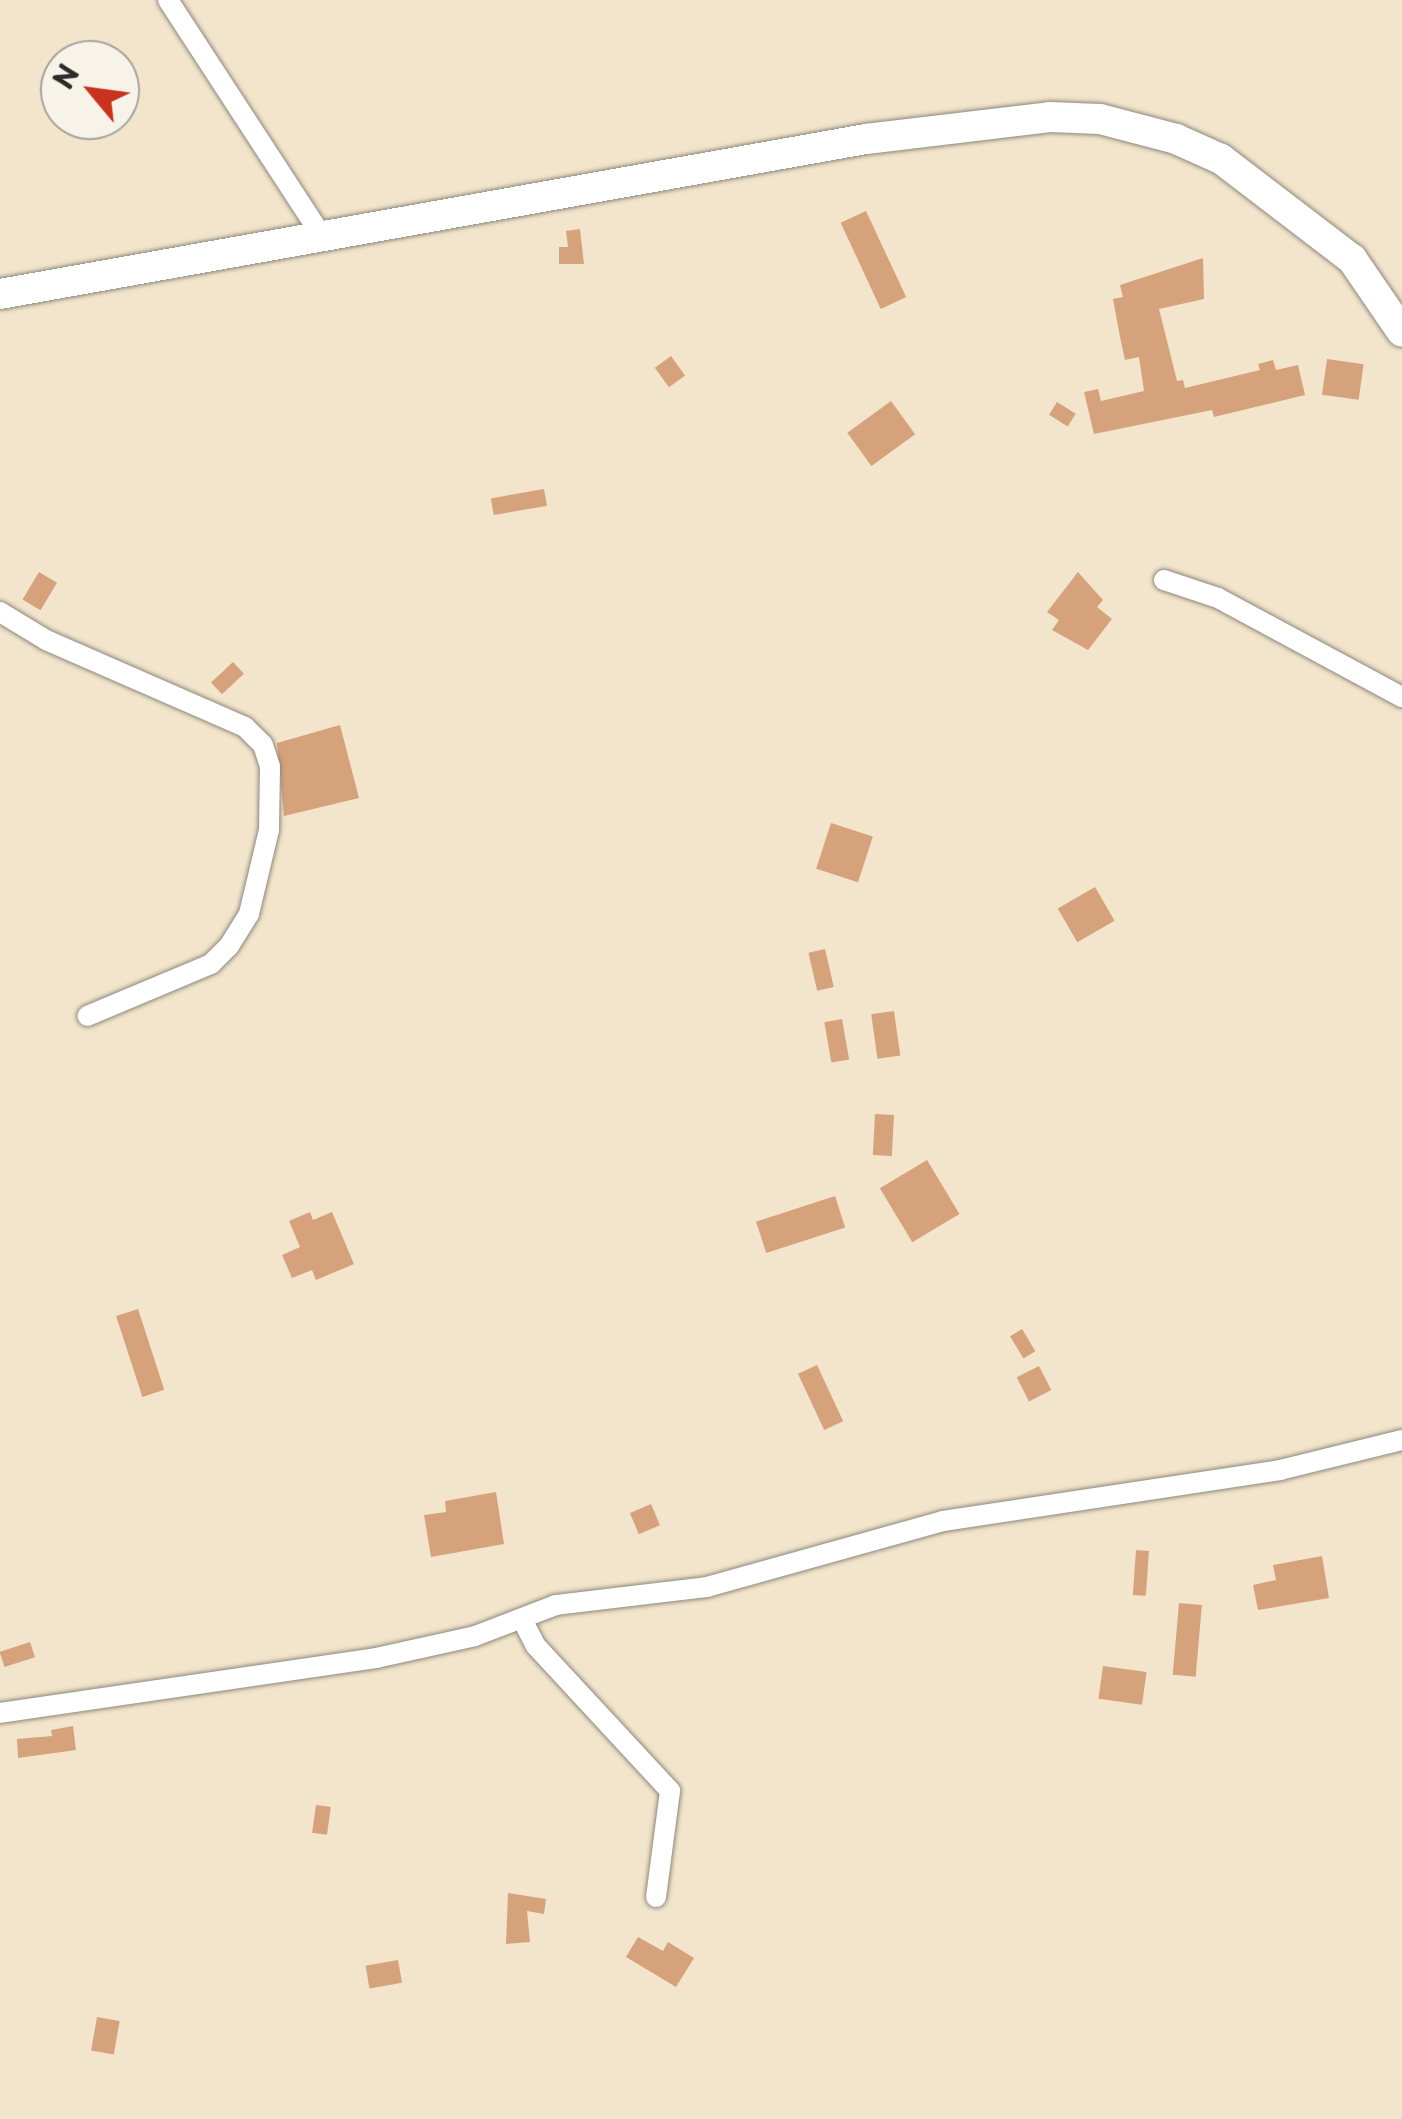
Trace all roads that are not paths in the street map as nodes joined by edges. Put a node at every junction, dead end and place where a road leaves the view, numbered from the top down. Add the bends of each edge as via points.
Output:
1 (168, 0) edge
2 (319, 232) junction
3 (0, 294) edge
4 (1402, 332) edge
5 (1164, 580) dead end
6 (0, 612) edge
7 (1402, 697) edge
8 (87, 1016) dead end
9 (1402, 1440) edge
10 (522, 1621) junction
11 (0, 1712) edge
12 (656, 1897) dead end

1 - 2 street
2 - 3 street
2 - 4 street via 866,139 1050,117 1100,120 1176,139 1268,191 1352,259
5 - 7 street via 1218,598
6 - 8 street via 46,640 245,727 264,744 270,766 261,864 249,914 229,946 211,964
9 - 10 street via 1280,1470 943,1521 706,1587 603,1596 556,1605
10 - 11 street via 344,1664
10 - 12 street via 535,1645 670,1791

